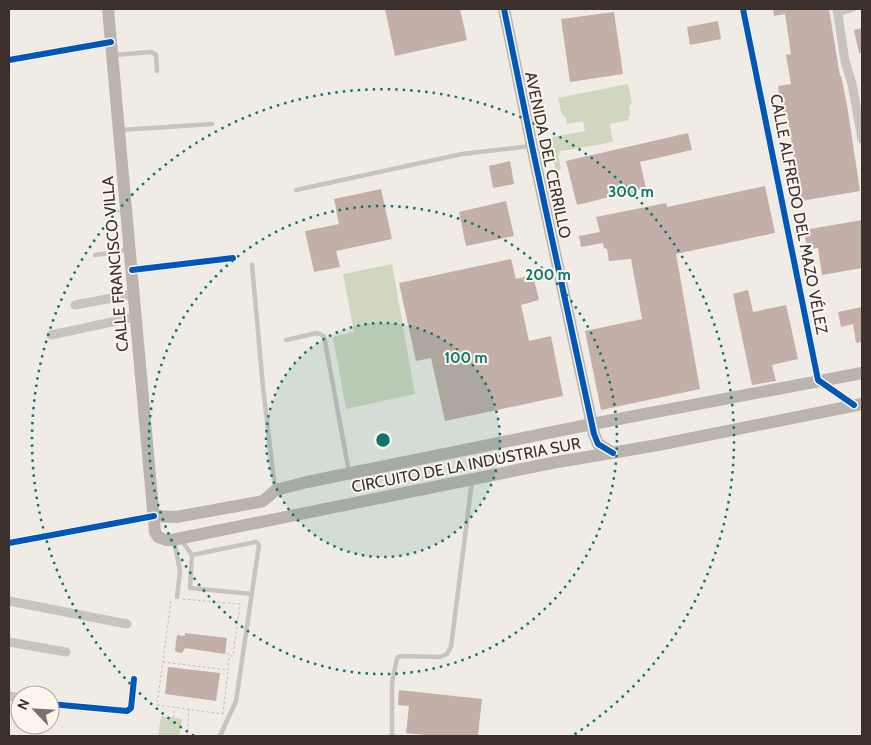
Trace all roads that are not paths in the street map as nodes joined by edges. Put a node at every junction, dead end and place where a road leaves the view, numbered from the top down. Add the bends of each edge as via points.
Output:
1 (108, 9) edge
2 (504, 9) edge
3 (743, 9) edge
4 (854, 9) edge
5 (838, 11) edge
6 (111, 42) junction
7 (113, 55) junction
8 (9, 60) edge
9 (158, 71) dead end
10 (212, 124) dead end
11 (861, 126) edge
12 (120, 130) junction
13 (862, 140) edge
14 (532, 146) junction
15 (296, 190) dead end
16 (130, 249) junction
17 (95, 255) dead end
18 (233, 258) dead end
19 (252, 265) dead end
20 (132, 270) junction
21 (133, 294) junction
22 (75, 305) dead end
23 (135, 318) junction
24 (51, 335) dead end
25 (286, 340) dead end
26 (862, 373) edge
27 (818, 380) junction
28 (858, 405) edge
29 (592, 424) junction
30 (613, 453) junction
31 (349, 474) junction
32 (472, 480) junction
33 (276, 490) junction
34 (154, 516) junction
35 (177, 538) junction
36 (9, 543) edge
37 (192, 555) junction
38 (252, 594) junction
39 (177, 598) road end
40 (9, 601) edge
41 (127, 624) dead end
42 (9, 642) edge
43 (66, 652) dead end
44 (134, 679) dead end
45 (60, 705) edge
46 (220, 736) edge
47 (392, 736) edge

1 - 6 main road, CALLE FRANCISCO VILLA
2 - 14 main road, AVENIDA DEL CERRILLO
3 - 27 street, CALLE ALFREDO DEL MAZO VÉLEZ
4 - 5 lane
5 - 11 street via 845,61
6 - 7 main road, CALLE FRANCISCO VILLA
6 - 8 street
7 - 9 lane via 152,52 156,55
7 - 12 main road, CALLE FRANCISCO VILLA
10 - 12 lane
11 - 13 street
12 - 16 main road, CALLE FRANCISCO VILLA
14 - 15 lane via 462,154
14 - 29 main road, AVENIDA DEL CERRILLO
16 - 17 lane
16 - 20 main road, CALLE FRANCISCO VILLA
18 - 20 street
19 - 33 lane
20 - 21 main road, CALLE FRANCISCO VILLA
21 - 22 street
21 - 23 main road, CALLE FRANCISCO VILLA
23 - 24 street
23 - 34 main road, CALLE FRANCISCO VILLA
25 - 31 lane via 317,333 324,336
26 - 27 main road, CIRCUITO DE LA INDUSTRIA SUR
27 - 28 street via 830,391
27 - 29 main road, CIRCUITO DE LA INDUSTRIA SUR
28 - 30 main road, CIRCUITO DE LA INDUSTRIA SUR
29 - 30 main road, AVENIDA DEL CERRILLO via 598,444
29 - 31 main road, CIRCUITO DE LA INDUSTRIA SUR
30 - 32 main road, CIRCUITO DE LA INDUSTRIA SUR
31 - 33 main road, CIRCUITO DE LA INDUSTRIA SUR
32 - 35 main road, CIRCUITO DE LA INDUSTRIA SUR
32 - 47 lane via 451,648 440,657 397,658 392,683
33 - 34 main road, CIRCUITO DE LA INDUSTRIA SUR via 253,503 176,517
34 - 35 main road via 158,537 166,540
34 - 36 street
35 - 37 lane
35 - 39 lane via 180,571
37 - 38 lane via 190,589
37 - 38 lane via 258,543
38 - 46 lane via 236,701
40 - 41 street
42 - 43 street
44 - 45 street via 131,708 127,711

